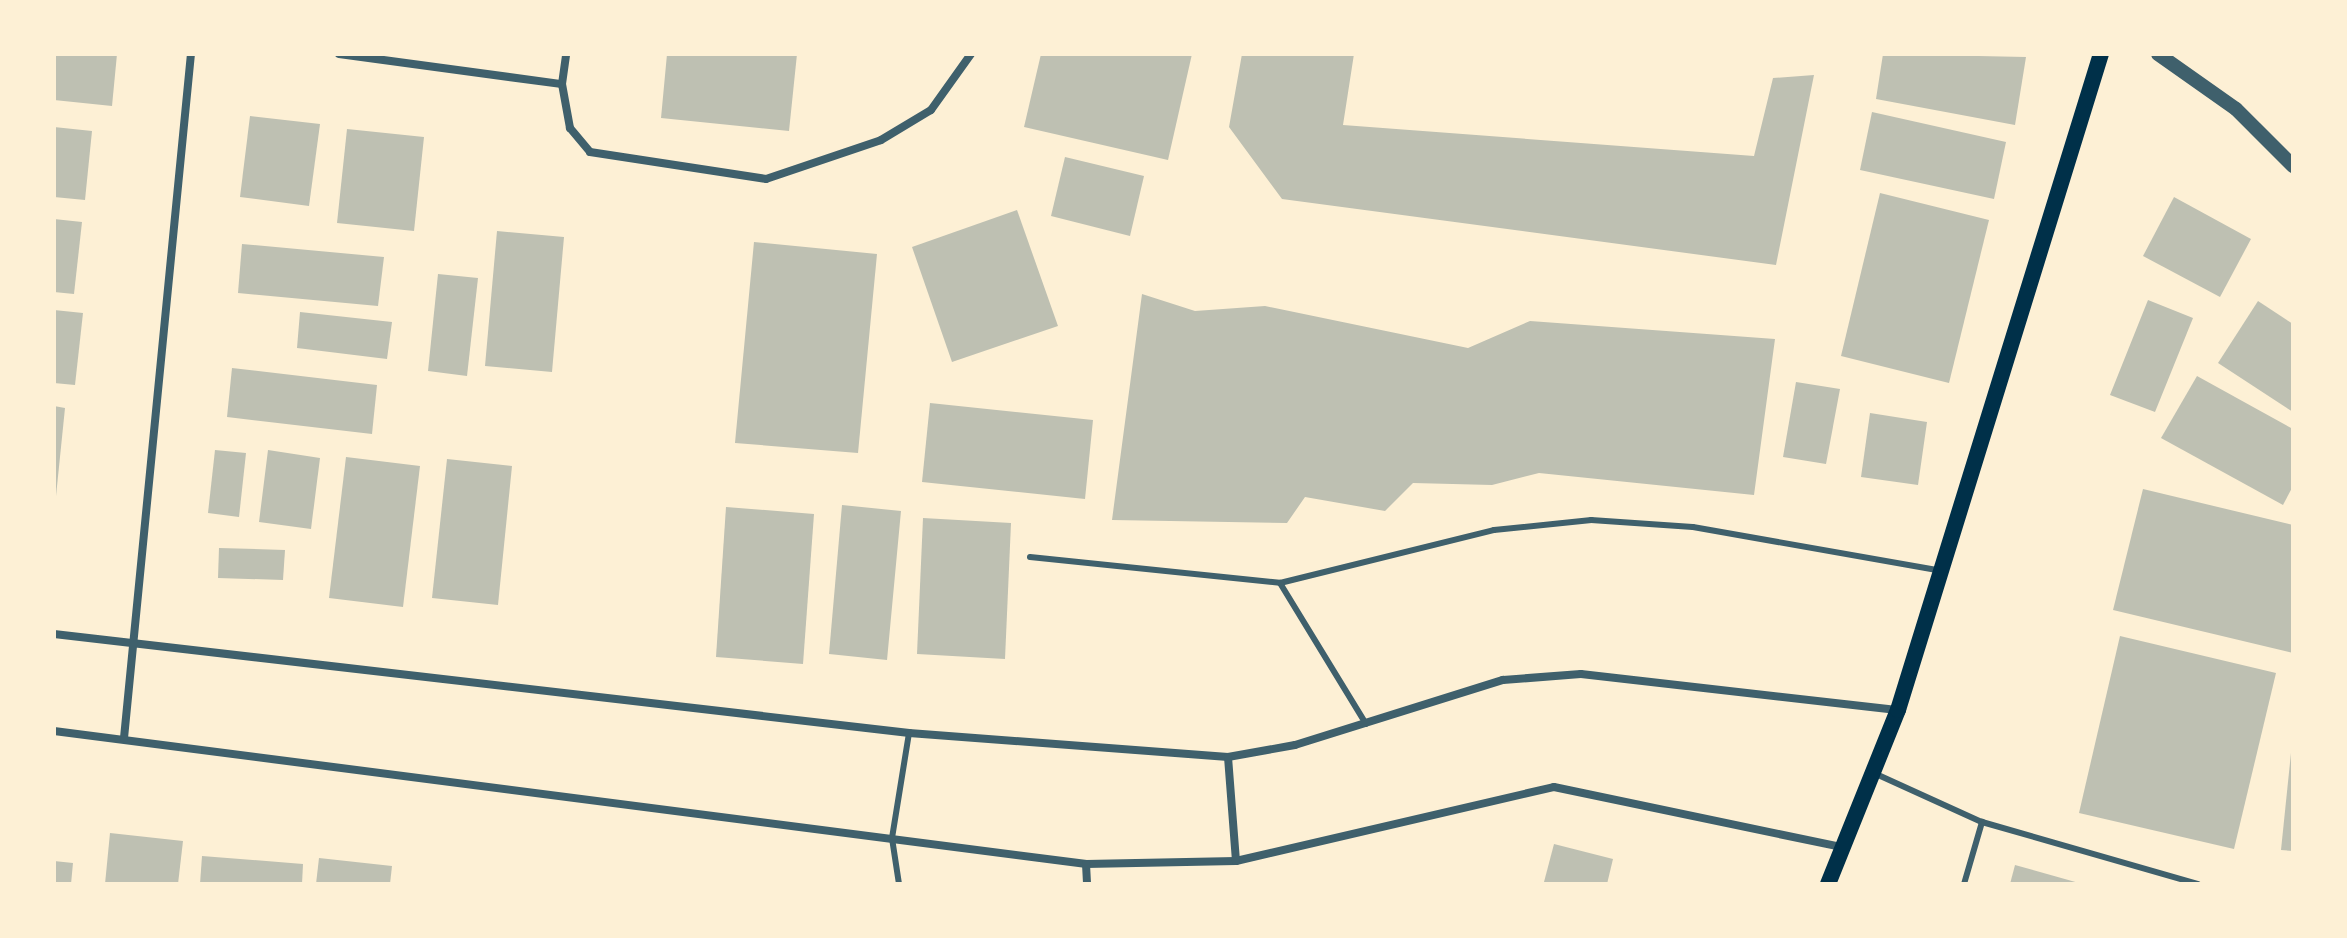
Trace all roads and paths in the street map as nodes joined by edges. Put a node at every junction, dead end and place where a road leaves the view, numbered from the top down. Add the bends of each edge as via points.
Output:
1 (191, 54) edge
2 (339, 54) edge
3 (566, 54) edge
4 (971, 54) edge
5 (2101, 54) edge
6 (2158, 54) edge
7 (562, 84) junction
8 (2293, 166) edge
9 (1030, 557) dead end
10 (1939, 570) junction
11 (1280, 583) junction
12 (54, 634) edge
13 (135, 644) junction
14 (1898, 710) junction
15 (1366, 724) junction
16 (54, 731) edge
17 (909, 733) junction
18 (124, 738) junction
19 (1228, 757) junction
20 (1872, 773) junction
21 (1982, 822) junction
22 (892, 838) junction
23 (1841, 847) junction
24 (1236, 861) junction
25 (1086, 864) junction
26 (899, 884) edge
27 (1087, 884) edge
28 (1828, 884) edge
29 (1964, 884) edge
30 (2198, 884) edge

1 - 13 street
2 - 7 street
3 - 7 street
4 - 7 street via 918,117 831,160 766,179 590,152 570,128
5 - 10 main road
6 - 8 street via 2236,109
9 - 11 lane
10 - 11 lane via 1693,527 1591,520 1494,530
10 - 14 main road
11 - 15 lane
12 - 13 street
13 - 17 street
13 - 18 street
14 - 15 street via 1581,674 1503,680
14 - 20 main road
15 - 19 street
16 - 18 street
17 - 19 street
17 - 22 lane
18 - 22 street
19 - 24 street
20 - 21 lane
20 - 23 main road
21 - 29 lane
21 - 30 lane
22 - 25 street
22 - 26 lane
23 - 24 street via 1554,787
23 - 28 main road
24 - 25 street
25 - 27 street

